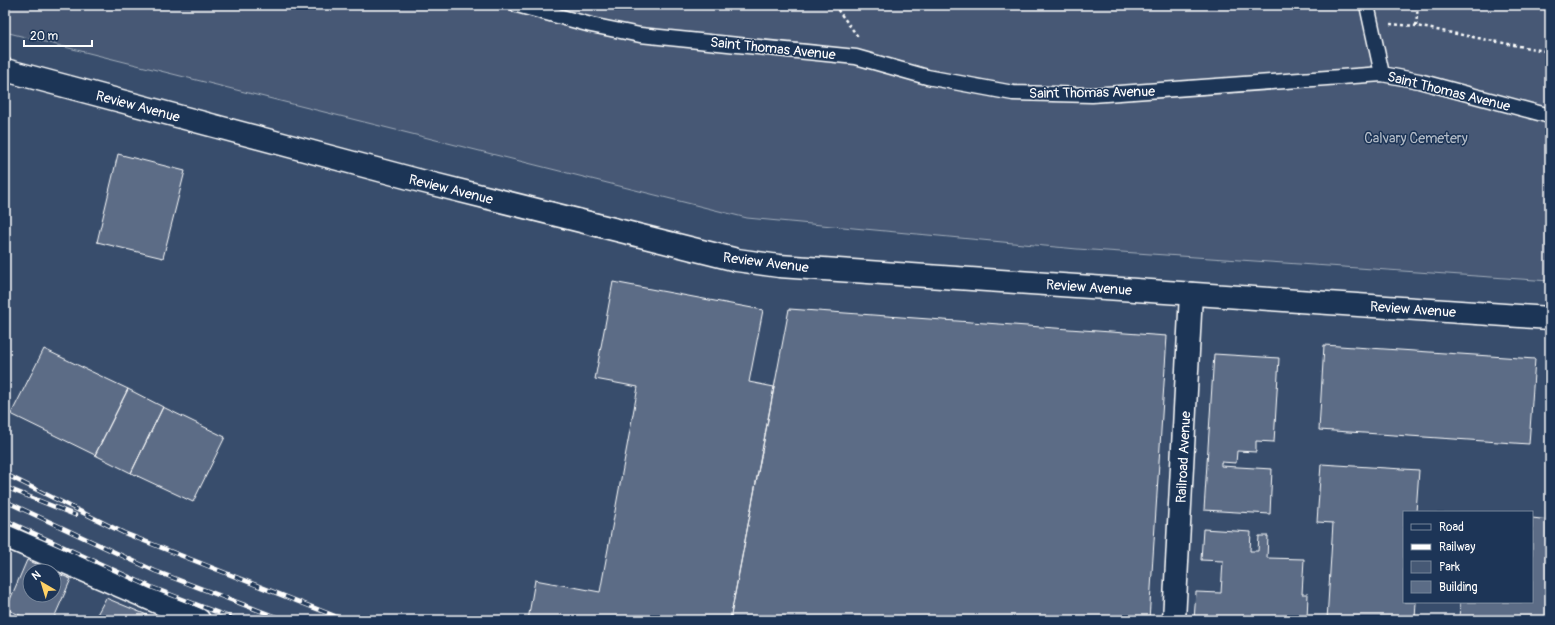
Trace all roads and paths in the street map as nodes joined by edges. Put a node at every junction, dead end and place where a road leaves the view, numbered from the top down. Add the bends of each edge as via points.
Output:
1 (517, 5) edge
2 (834, 5) edge
3 (1367, 5) edge
4 (1418, 5) edge
5 (1372, 23) junction
6 (1416, 26) junction
7 (1550, 52) edge
8 (877, 62) junction
9 (5, 70) edge
10 (1382, 74) junction
11 (1550, 116) edge
12 (1192, 294) junction
13 (1550, 318) edge
14 (5, 536) edge
15 (199, 620) edge
16 (1174, 620) edge

1 - 8 lane, Saint Thomas Avenue via 591,26 640,35 856,57
2 - 8 path
3 - 5 lane
4 - 6 path
5 - 6 path
5 - 10 lane
6 - 7 path
8 - 10 lane, Saint Thomas Avenue via 905,72 987,90 1065,96
9 - 12 main road, Review Avenue via 417,180 737,260 779,266
10 - 11 lane, Saint Thomas Avenue via 1419,81
12 - 13 main road, Review Avenue
12 - 16 main road, Railroad Avenue
14 - 15 main road

